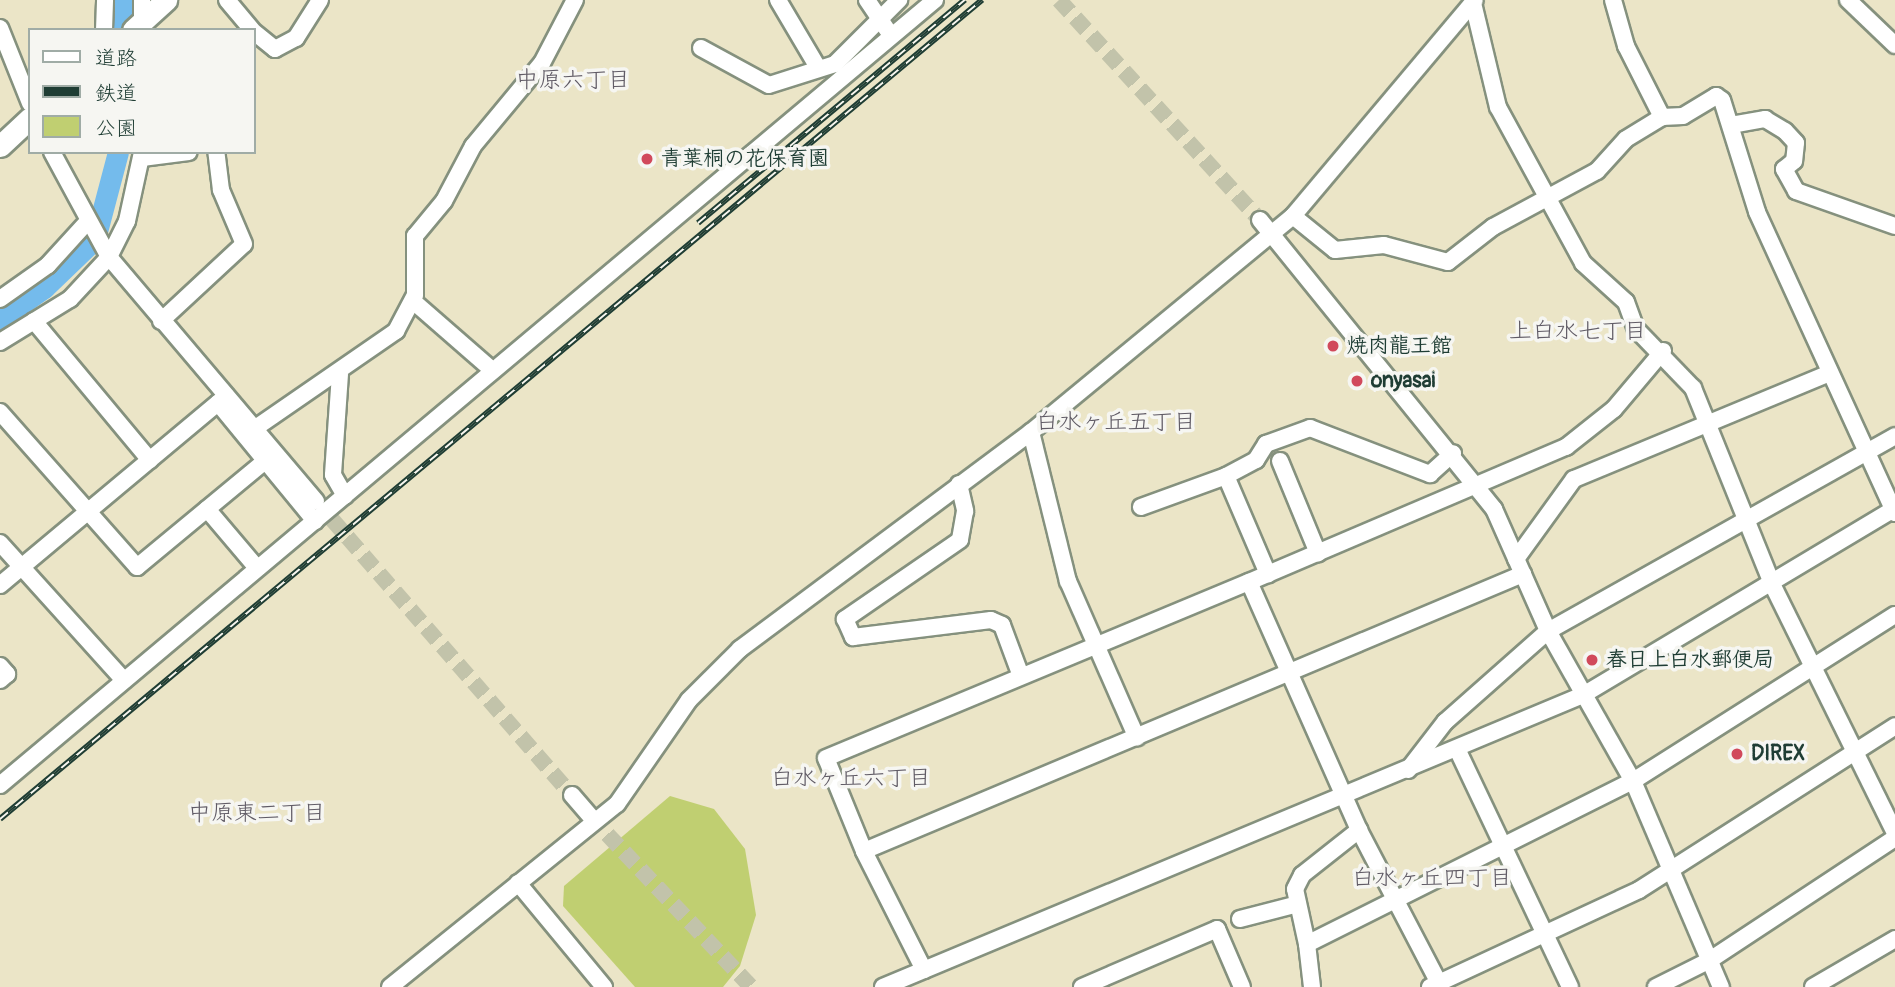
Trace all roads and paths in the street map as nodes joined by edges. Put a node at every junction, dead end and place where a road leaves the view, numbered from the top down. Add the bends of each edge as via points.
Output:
1 (105, 0) edge
2 (166, 0) edge
3 (227, 0) edge
4 (320, 0) edge
5 (575, 0) edge
6 (778, 0) edge
7 (867, 0) edge
8 (899, 0) edge
9 (935, 0) edge
10 (1613, 0) edge
11 (1848, 0) edge
12 (1474, 1) edge
13 (140, 20) edge
14 (0, 28) edge
15 (104, 28) edge
16 (250, 28) edge
17 (887, 29) junction
18 (1895, 45) edge
19 (701, 48) dead end
20 (260, 51) edge
21 (817, 66) junction
22 (28, 98) edge
23 (1662, 117) junction
24 (28, 120) edge
25 (1731, 125) junction
26 (0, 146) edge
27 (53, 154) edge
28 (216, 154) edge
29 (142, 155) edge
30 (1550, 194) junction
31 (1293, 216) junction
32 (1259, 220) tunnel mouth
33 (89, 224) junction
34 (1895, 226) edge
35 (1272, 235) junction
36 (107, 255) junction
37 (0, 299) edge
38 (413, 301) junction
39 (34, 321) junction
40 (161, 321) junction
41 (0, 342) edge
42 (1662, 351) junction
43 (492, 370) junction
44 (340, 374) junction
45 (1828, 374) junction
46 (222, 399) junction
47 (0, 412) edge
48 (1709, 425) junction
49 (254, 429) junction
50 (1031, 432) junction
51 (1895, 436) edge
52 (1453, 453) junction
53 (1868, 455) junction
54 (150, 460) junction
55 (265, 461) junction
56 (1280, 461) dead end
57 (1226, 476) junction
58 (960, 484) junction
59 (1477, 484) junction
60 (345, 496) junction
61 (316, 501) tunnel mouth
62 (1141, 507) dead end
63 (207, 509) junction
64 (1894, 510) edge
65 (88, 512) junction
66 (315, 521) junction
67 (1745, 523) junction
68 (0, 543) edge
69 (1318, 553) junction
70 (1520, 566) junction
71 (21, 567) junction
72 (257, 568) junction
73 (1268, 574) junction
74 (1249, 582) junction
75 (1772, 584) junction
76 (0, 585) edge
77 (1895, 615) edge
78 (1548, 631) junction
79 (1094, 647) junction
80 (0, 666) edge
81 (1812, 668) junction
82 (1289, 675) junction
83 (1021, 676) junction
84 (0, 680) edge
85 (124, 680) junction
86 (1583, 695) junction
87 (1895, 726) edge
88 (1137, 738) junction
89 (1458, 751) junction
90 (1854, 752) junction
91 (1407, 772) junction
92 (1633, 781) junction
93 (0, 785) edge
94 (572, 795) tunnel mouth
95 (1343, 796) junction
96 (591, 817) tunnel mouth
97 (1359, 830) junction
98 (1895, 836) edge
99 (1503, 848) junction
100 (864, 851) junction
101 (1670, 872) junction
102 (517, 883) junction
103 (1395, 902) junction
104 (1298, 904) junction
105 (1240, 919) dead end
106 (1544, 932) junction
107 (1895, 939) edge
108 (1307, 943) junction
109 (1710, 960) junction
110 (924, 970) junction
111 (1102, 983) edge
112 (1435, 986) edge
113 (390, 987) edge
114 (604, 987) edge
115 (883, 987) edge
116 (1082, 987) edge
117 (1242, 987) edge
118 (1312, 987) edge
119 (1570, 987) edge
120 (1656, 987) edge
121 (1721, 987) edge
122 (1813, 987) edge

1 - 15 street
2 - 13 main road
3 - 16 street
4 - 20 street via 296,38
5 - 38 street via 542,63 473,146 437,213 415,236
6 - 21 street
7 - 17 street
8 - 17 street
9 - 17 street
10 - 23 street via 1626,46
11 - 18 street
12 - 30 street via 1498,107
12 - 31 street
14 - 22 street
17 - 21 street via 835,64
17 - 43 street
19 - 21 street via 769,85
23 - 25 street via 1683,116 1716,96
23 - 30 street via 1626,139 1597,171
24 - 26 main road
25 - 34 street via 1765,119 1785,131 1796,143 1794,161 1784,169 1796,191
25 - 45 street via 1757,212
27 - 33 street
28 - 40 street via 222,190 244,244
29 - 36 street via 127,221
30 - 31 street via 1448,262 1384,245 1335,250
30 - 42 street via 1583,263 1626,302 1636,329
31 - 35 street
32 - 35 street
33 - 36 street
33 - 37 street via 48,265
35 - 50 street
35 - 52 street
36 - 39 street via 70,299
36 - 40 street
38 - 43 street
38 - 44 street via 389,339
39 - 41 street
39 - 54 street
40 - 46 street
42 - 48 street via 1693,388
42 - 59 street via 1614,409 1566,447
43 - 60 street
44 - 49 street
44 - 60 street via 333,475
45 - 48 street
45 - 53 street
46 - 49 street
46 - 54 street
46 - 55 street
47 - 65 street
48 - 67 street
48 - 70 street via 1574,479
49 - 61 street
50 - 58 street
50 - 79 street via 1068,581
51 - 53 street
52 - 57 street via 1430,474 1310,428 1266,444 1256,460
52 - 59 street
53 - 64 street
53 - 67 street
54 - 65 street
55 - 63 street
55 - 66 street
56 - 69 street
57 - 62 street
57 - 73 street
58 - 83 street via 965,511 960,540 845,618 853,637 991,620 1002,625
58 - 102 street via 710,675 617,804
59 - 69 street
59 - 70 street
60 - 66 street
63 - 65 street via 137,567
63 - 72 street
64 - 75 street
65 - 71 street
66 - 72 street
67 - 75 street
67 - 78 street
68 - 71 street
69 - 73 street
70 - 78 street
70 - 82 street
71 - 76 street
71 - 85 street
72 - 85 street
73 - 74 street
74 - 79 street
74 - 82 street
75 - 81 street
75 - 86 street
77 - 81 street
78 - 86 street
78 - 91 street via 1445,722
79 - 83 street
79 - 88 street
80 - 84 street via 7,674
81 - 90 street
81 - 92 street
82 - 88 street
82 - 95 street
83 - 100 street via 826,758
85 - 93 street
86 - 89 street
86 - 92 street
87 - 90 street
88 - 100 street
89 - 91 street
89 - 99 street
90 - 98 street
90 - 101 street
91 - 95 street
92 - 99 street
92 - 101 street
94 - 96 street
95 - 97 street
95 - 110 street
97 - 103 street
97 - 104 street via 1302,875 1295,889
98 - 109 street
99 - 103 street
99 - 106 street
100 - 110 street
101 - 106 street
101 - 109 street
102 - 113 street
102 - 114 street
103 - 108 street
103 - 112 street
104 - 105 street
104 - 108 street
106 - 112 street
106 - 119 street
107 - 122 street
108 - 118 street
109 - 120 street
109 - 121 street
110 - 115 street
111 - 116 street
111 - 117 street via 1217,929

